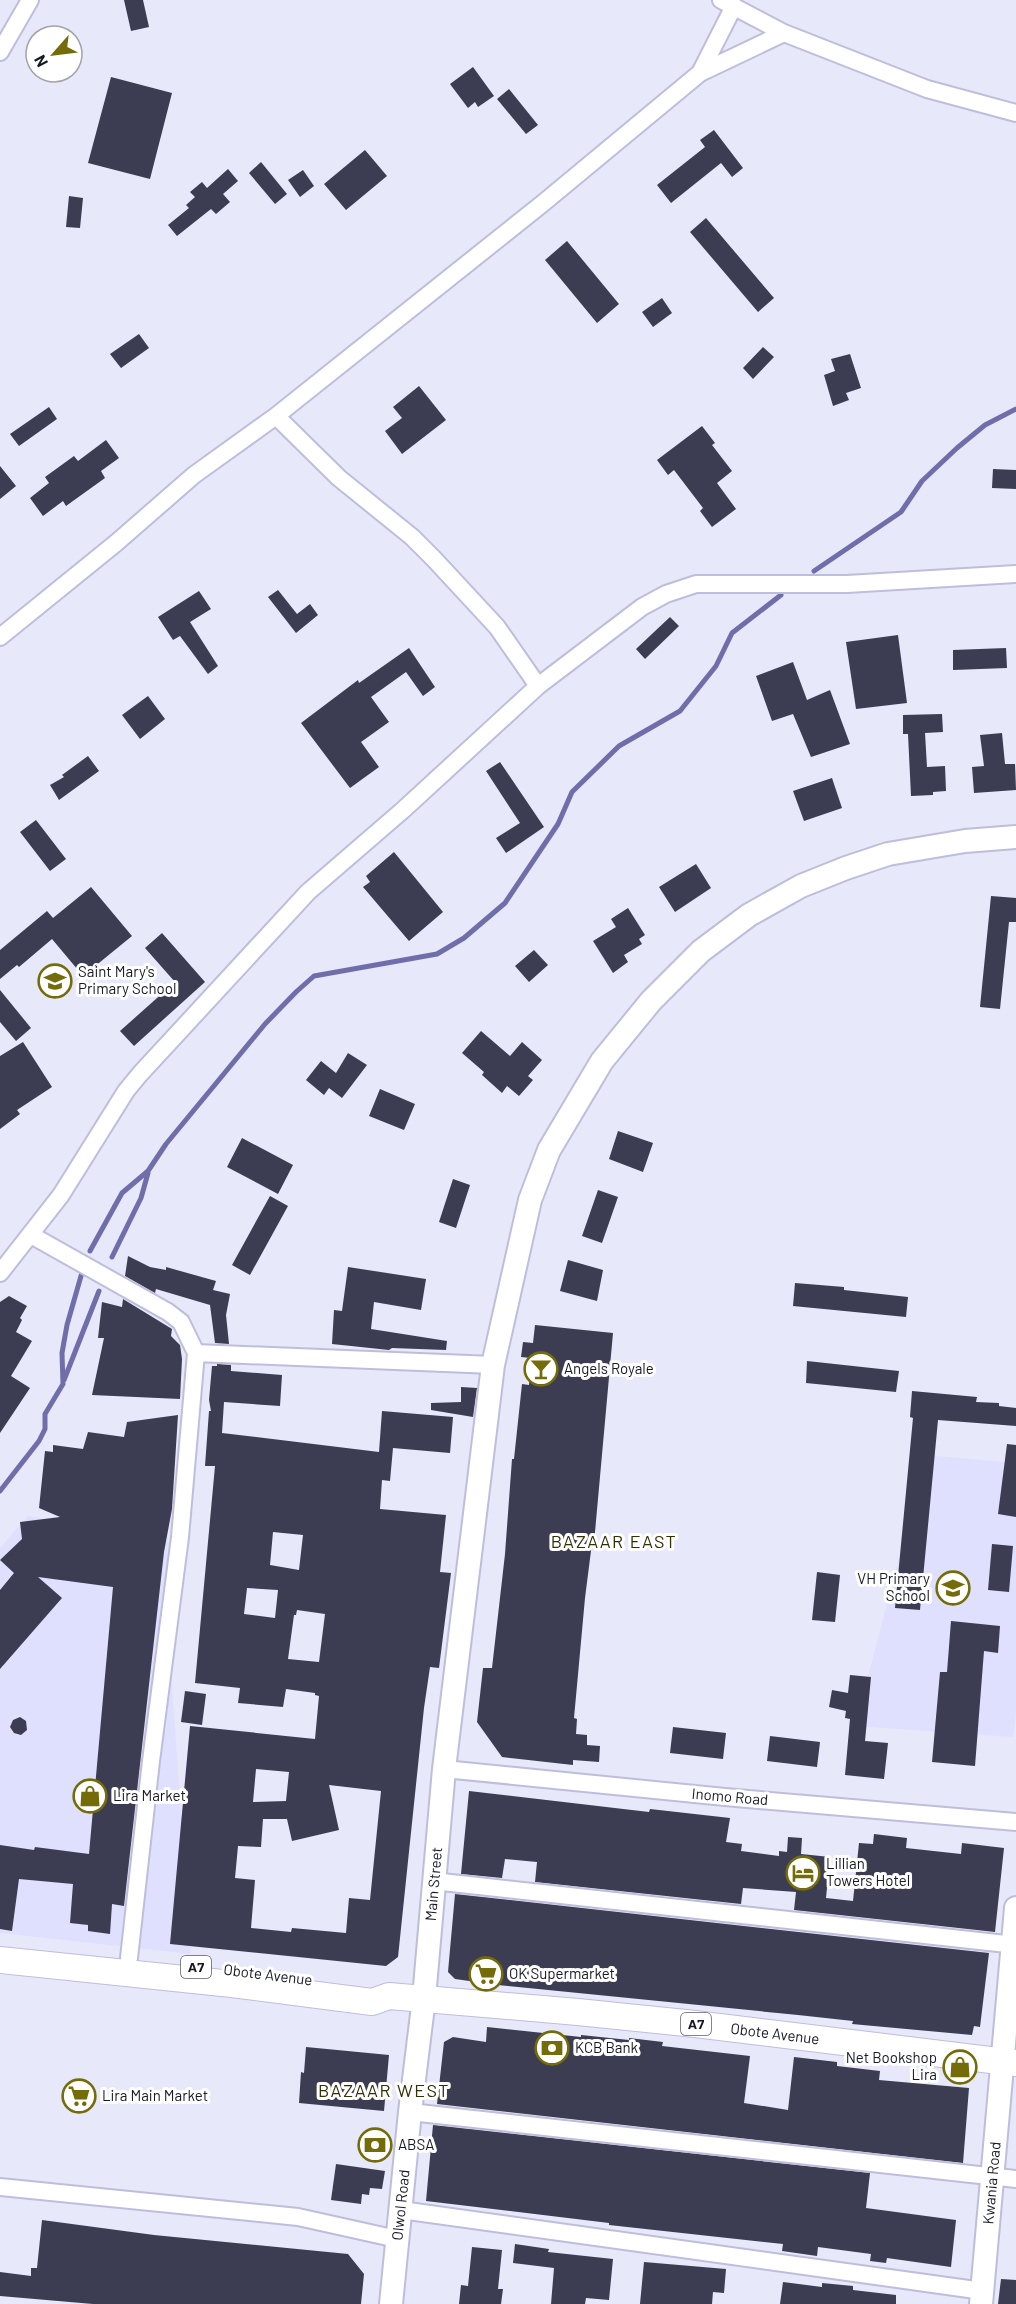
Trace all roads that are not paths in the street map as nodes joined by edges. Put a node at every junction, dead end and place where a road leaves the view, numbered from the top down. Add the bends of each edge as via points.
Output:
1 (30, 0) edge
2 (727, 3) edge
3 (784, 33) junction
4 (0, 52) edge
5 (700, 73) junction
6 (1016, 113) edge
7 (276, 416) junction
8 (1016, 574) edge
9 (0, 637) edge
10 (538, 686) junction
11 (1016, 837) edge
12 (31, 1235) junction
13 (0, 1273) edge
14 (196, 1353) junction
15 (493, 1365) junction
16 (444, 1769) junction
17 (1016, 1822) edge
18 (433, 1881) junction
19 (1016, 1908) edge
20 (0, 1944) edge
21 (1014, 1945) edge
22 (129, 1958) junction
23 (0, 1960) edge
24 (389, 1996) junction
25 (424, 1998) junction
26 (1009, 2062) edge
27 (410, 2112) junction
28 (993, 2177) junction
29 (1016, 2180) edge
30 (0, 2187) edge
31 (401, 2211) junction
32 (397, 2239) junction
33 (982, 2298) edge
34 (391, 2304) edge

1 - 4 street
2 - 3 street
2 - 5 street
3 - 5 street
3 - 6 street via 927,89
5 - 7 street
7 - 9 street via 194,475
7 - 10 street via 339,478 434,559 497,627
8 - 10 street via 847,584 696,584 642,606
10 - 12 street via 308,892 126,1091 61,1195
11 - 15 street, Main Street via 920,847 825,876 749,915 676,974 602,1061 549,1150 530,1200
12 - 13 street
12 - 14 street via 168,1312 181,1322
14 - 15 street
14 - 22 street via 180,1537
15 - 16 street, Main Street
16 - 17 street, Inomo Road
16 - 18 street, Main Street
18 - 21 street
18 - 25 street, Main Street
19 - 21 street, Kwania Road
20 - 22 main road, Obote Avenue / A7
21 - 26 street, Kwania Road
22 - 24 main road, Obote Avenue / A7 via 374,1986
23 - 24 main road, Obote Avenue / A7 via 372,2002
24 - 25 main road, Obote Avenue / A7
25 - 26 main road, Obote Avenue / A7 via 695,2024
25 - 27 street, Olwol Road
26 - 28 street, Kwania Road
27 - 28 street
27 - 31 street, Olwol Road
28 - 29 street
28 - 33 street, Kwania Road
30 - 32 street via 298,2217
31 - 32 street, Olwol Road
31 - 33 street
32 - 34 street, Olwol Road

